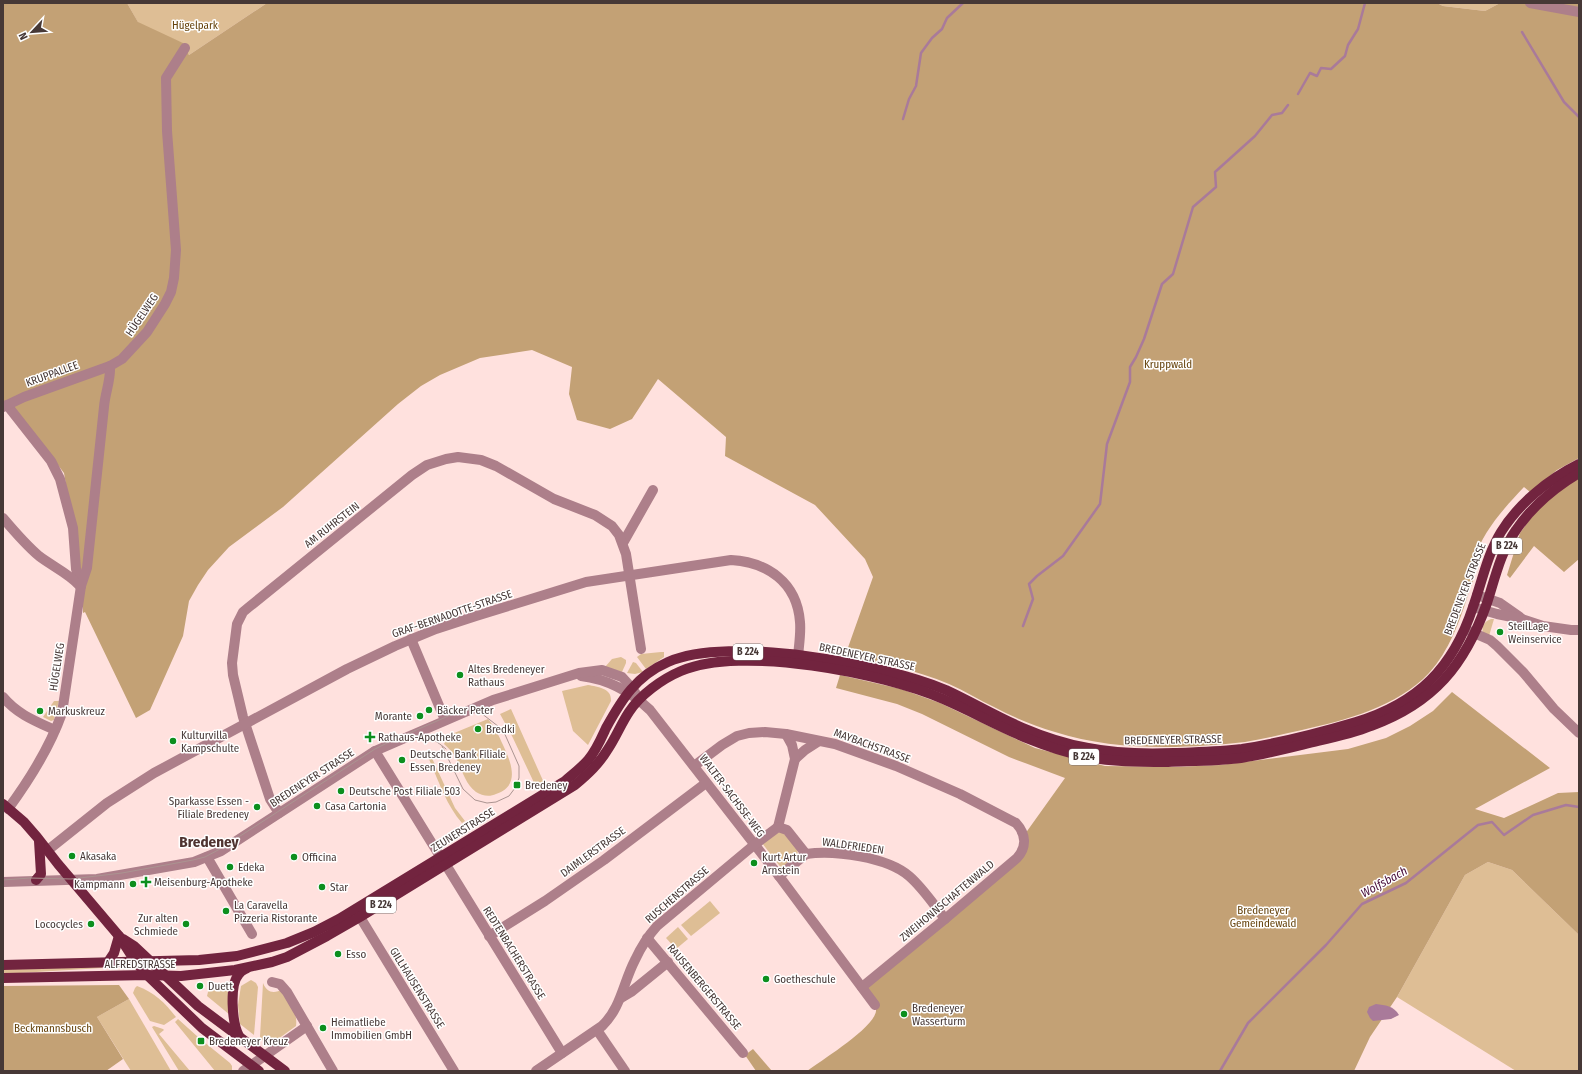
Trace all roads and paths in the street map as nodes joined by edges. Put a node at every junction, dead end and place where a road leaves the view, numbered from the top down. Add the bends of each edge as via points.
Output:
1 (1530, 3) edge
2 (1579, 12) edge
3 (185, 48) dead end
4 (110, 366) junction
5 (5, 406) edge
6 (1579, 464) edge
7 (1579, 473) edge
8 (654, 490) dead end
9 (3, 518) edge
10 (623, 543) junction
11 (630, 575) junction
12 (81, 586) junction
13 (1477, 595) junction
14 (1488, 599) junction
15 (1473, 606) junction
16 (1484, 610) junction
17 (1522, 618) junction
18 (1465, 630) junction
19 (1579, 630) edge
20 (1475, 634) junction
21 (411, 639) junction
22 (641, 649) dead end
23 (798, 656) junction
24 (630, 690) junction
25 (3, 697) edge
26 (640, 700) junction
27 (445, 720) junction
28 (245, 724) junction
29 (55, 730) junction
30 (1579, 733) edge
31 (786, 734) junction
32 (819, 741) junction
33 (376, 751) junction
34 (795, 759) junction
35 (694, 766) junction
36 (706, 782) junction
37 (6, 806) edge
38 (279, 813) junction
39 (1016, 823) joint
40 (778, 827) junction
41 (39, 839) junction
42 (754, 845) junction
43 (48, 850) junction
44 (806, 854) junction
45 (207, 857) junction
46 (443, 862) junction
47 (779, 876) junction
48 (36, 880) junction
49 (72, 881) junction
50 (3, 882) edge
51 (360, 917) junction
52 (945, 919) junction
53 (252, 934) dead end
54 (119, 936) junction
55 (489, 936) junction
56 (647, 938) junction
57 (268, 948) joint
58 (276, 960) joint
59 (135, 961) junction
60 (150, 961) junction
61 (108, 962) junction
62 (668, 962) junction
63 (3, 965) edge
64 (247, 968) junction
65 (147, 975) junction
66 (164, 975) junction
67 (3, 978) edge
68 (272, 982) dead end
69 (862, 986) junction
70 (621, 998) junction
71 (875, 1005) dead end
72 (307, 1026) junction
73 (597, 1030) junction
74 (240, 1037) junction
75 (562, 1053) junction
76 (743, 1053) dead end
77 (265, 1056) junction
78 (247, 1068) edge
79 (259, 1071) edge
80 (285, 1071) edge
81 (333, 1071) edge
82 (454, 1071) edge
83 (536, 1071) edge
84 (625, 1071) edge

1 - 2 street
3 - 4 street, HÜGELWEG via 166,78 167,131 176,250 171,292 147,332 122,359
4 - 5 street, KRUPPALLEE
4 - 12 street, HÜGELWEG via 87,568
5 - 12 street, HÜGELWEG via 51,461 60,479 72,528 76,569
6 - 13 main road, BREDENEYER STRASSE / B 224 via 1557,476 1535,493 1509,521 1489,555
7 - 14 main road, BREDENEYER STRASSE / B 224 via 1540,500 1515,532 1501,558
8 - 10 street
9 - 12 street via 39,556
10 - 11 street, AM RUHRSTEIN
10 - 28 street, AM RUHRSTEIN via 620,535 603,519 554,499 481,460 458,457 427,465 243,612 237,624 232,663 234,685
11 - 21 street, GRAF-BERNADOTTE-STRASSE via 586,582
11 - 22 street, AM RUHRSTEIN
11 - 23 street, GRAF-BERNADOTTE-STRASSE via 731,560 743,560 767,568 786,584 796,602 800,621
12 - 29 street, HÜGELWEG via 62,713
13 - 14 street
13 - 15 main road, BREDENEYER STRASSE / B 224
14 - 16 main road, BREDENEYER STRASSE / B 224
14 - 17 street via 1500,603
15 - 16 street
15 - 18 main road, BREDENEYER STRASSE / B 224
16 - 17 street
16 - 20 main road, BREDENEYER STRASSE / B 224
17 - 19 street via 1543,626
18 - 20 street
18 - 23 main road, BREDENEYER STRASSE / B 224 via 1439,673 1424,687 1386,711 1320,732 1241,749 1208,752 1141,754 1086,748 1026,729 946,690 918,680 846,663
20 - 26 main road, BREDENEYER STRASSE / B 224 via 1445,679 1409,709 1390,719 1287,749 1242,758 1205,761 1110,761 1082,756 1020,736 916,689 862,675 795,664 731,661 697,665 666,679
20 - 30 street via 1490,640 1501,649
21 - 27 street
21 - 28 street, GRAF-BERNADOTTE-STRASSE via 378,653
23 - 24 main road, BREDENEYER STRASSE / B 224 via 734,652 699,654 669,662
24 - 26 street
24 - 27 street, BREDENEYER STRASSE via 600,680 569,677 493,700
24 - 46 main road, ZEUNERSTRASSE / B 224 via 618,706 594,751 578,771
25 - 29 street via 23,715
26 - 35 street, WALTER-SACHSSE-WEG
26 - 46 main road, ZEUNERSTRASSE / B 224 via 629,712 609,749 575,785
27 - 33 street, BREDENEYER STRASSE
28 - 38 street, AM RUHRSTEIN via 270,799
28 - 43 street, GRAF-BERNADOTTE-STRASSE via 129,788
29 - 37 street, HÜGELWEG via 33,773
31 - 32 street, MAYBACHSTRASSE
31 - 34 street
31 - 35 street, MAYBACHSTRASSE via 765,732 737,736
32 - 34 street
32 - 39 street, MAYBACHSTRASSE via 835,744 896,766 960,794
33 - 38 street, BREDENEYER STRASSE
33 - 46 street, REDTENBACHERSTRASSE
34 - 40 street
35 - 36 street, WALTER-SACHSSE-WEG
36 - 42 street, WALTER-SACHSSE-WEG
36 - 55 street, DAIMLERSTRASSE via 604,860
37 - 41 main road
38 - 45 street, BREDENEYER STRASSE via 221,851
39 - 52 street, ZWEIHONNSCHAFTENWALD via 1024,837 1022,852
40 - 42 street
40 - 44 street, WALDFRIEDEN via 787,830
41 - 43 main road
41 - 48 main road via 41,874
42 - 47 street, WALTER-SACHSSE-WEG
42 - 56 street, RUSCHENSTRASSE
43 - 49 main road
44 - 47 street, WALDFRIEDEN
44 - 52 street, WALDFRIEDEN via 866,858 885,862 900,869 910,877
45 - 49 street, BREDENEYER STRASSE via 190,863
45 - 53 street
46 - 51 main road, ZEUNERSTRASSE / B 224
46 - 55 street, REDTENBACHERSTRASSE
46 - 57 main road, ZEUNERSTRASSE / B 224 via 320,929
47 - 69 street, WALTER-SACHSSE-WEG
48 - 49 street, BREDENEYER STRASSE
48 - 50 street, BREDENEYER STRASSE
49 - 54 main road
51 - 58 main road, ZEUNERSTRASSE / B 224 via 298,952
51 - 82 street, GILLHAUSENSTRASSE
52 - 69 street, ZWEIHONNSCHAFTENWALD
54 - 59 main road
54 - 60 main road
54 - 61 main road via 114,953
55 - 75 street, REDTENBACHERSTRASSE
56 - 62 street, RAUSENBERGERSTRASSE
56 - 70 street, RUSCHENSTRASSE via 634,960
57 - 60 main road, ALFREDSTRASSE / B 224 via 237,956
58 - 64 main road, ALFREDSTRASSE / B 224
59 - 60 main road, ALFREDSTRASSE / B 224
59 - 61 main road, ALFREDSTRASSE / B 224
59 - 65 main road
60 - 66 main road
61 - 63 main road, ALFREDSTRASSE / B 224
62 - 70 street, RUSCHENSTRASSE
62 - 76 street, RAUSENBERGERSTRASSE
64 - 66 main road, ALFREDSTRASSE / B 224 via 180,976
64 - 74 main road via 239,973 235,984 234,1022
65 - 66 main road, ALFREDSTRASSE / B 224
65 - 67 main road, ALFREDSTRASSE / B 224
65 - 78 main road
66 - 74 main road via 198,1006
68 - 72 street via 280,984 287,992
69 - 71 street, WALTER-SACHSSE-WEG
70 - 73 street, RUSCHENSTRASSE via 612,1016
72 - 77 street
72 - 81 street
73 - 75 street, RUSCHENSTRASSE
73 - 84 street
74 - 77 main road
75 - 83 street, RUSCHENSTRASSE
77 - 78 street
77 - 80 main road
78 - 79 main road

